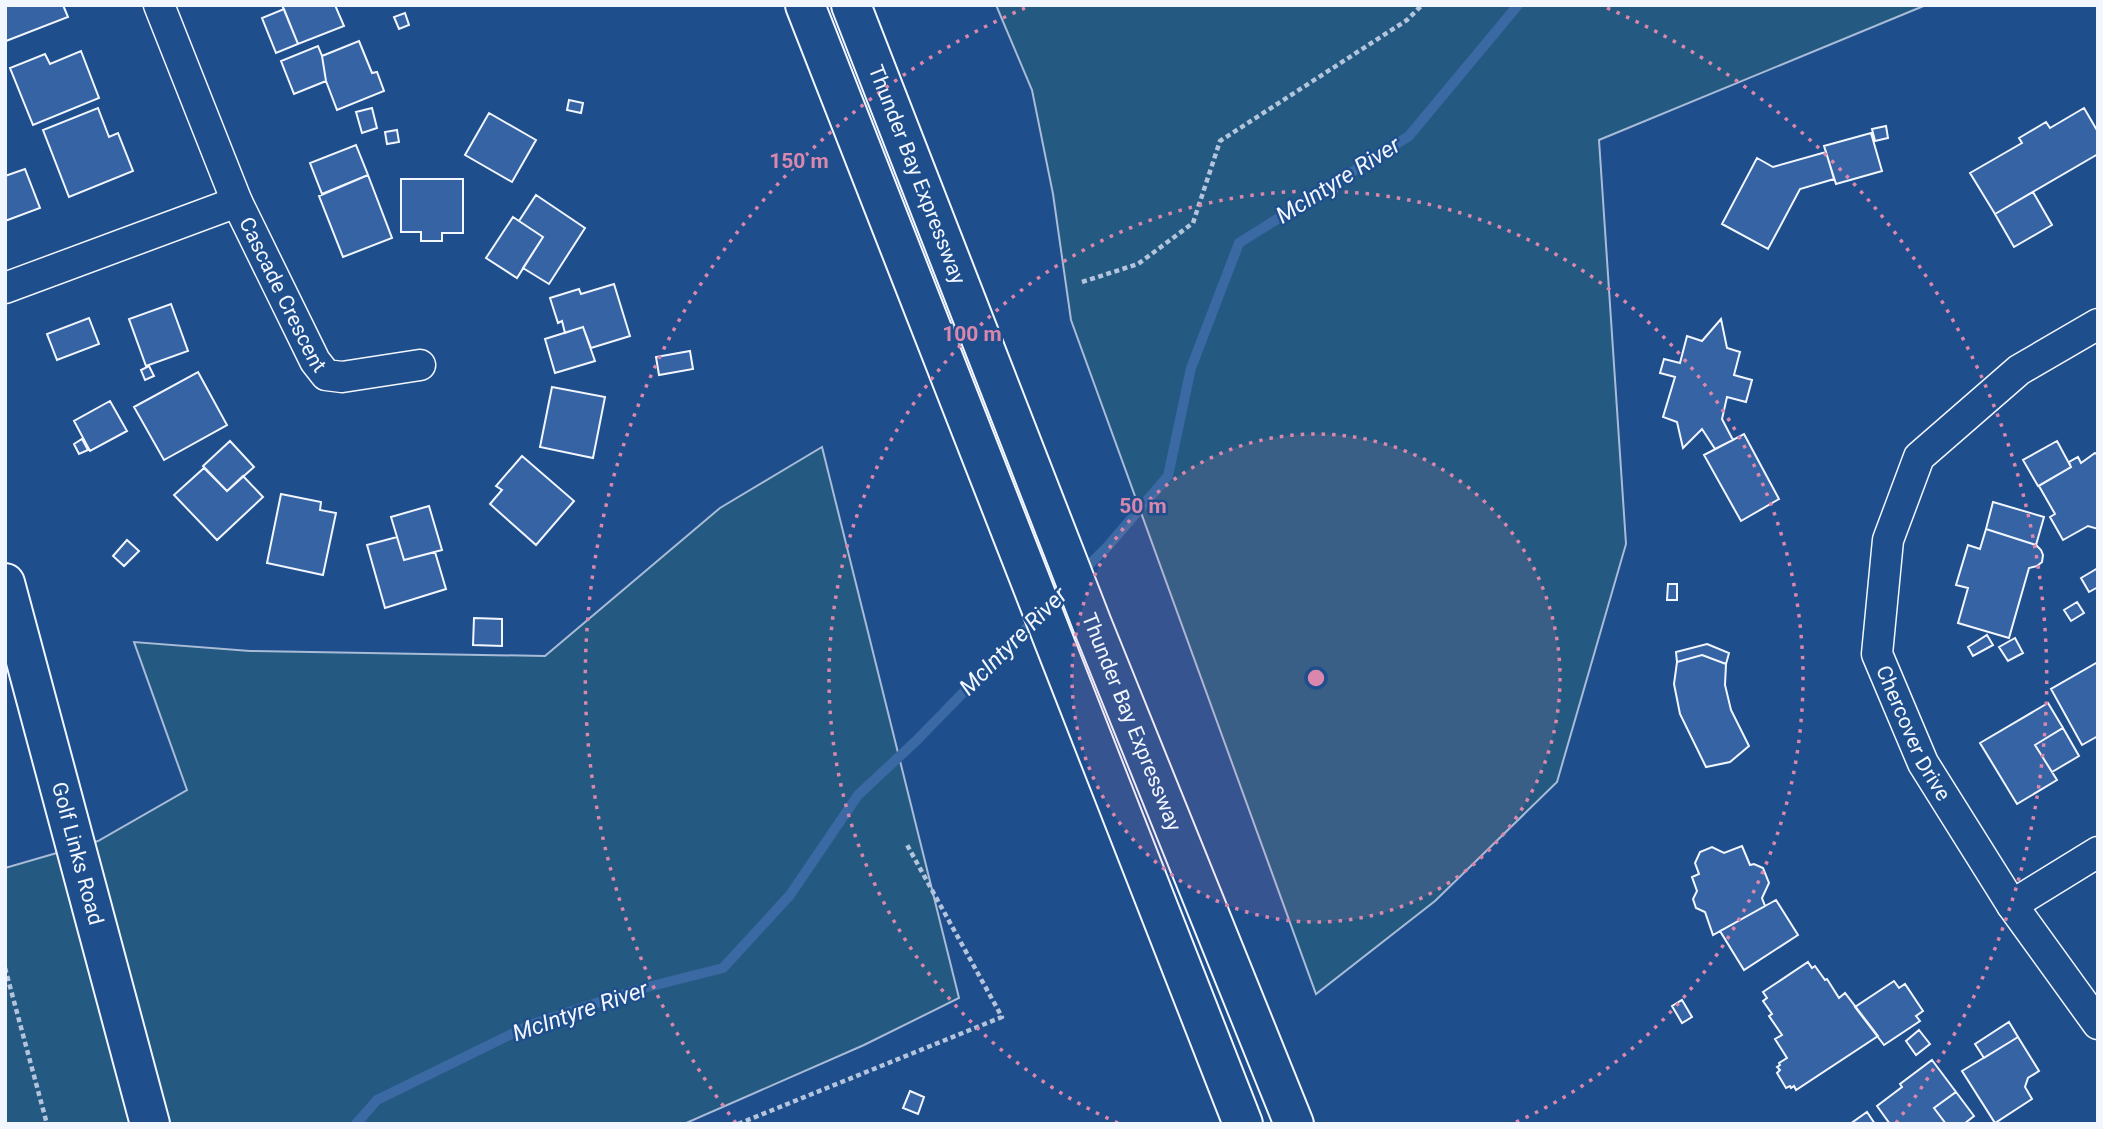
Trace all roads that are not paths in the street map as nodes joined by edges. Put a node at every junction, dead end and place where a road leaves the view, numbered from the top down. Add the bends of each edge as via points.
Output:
1 (159, 5) edge
2 (805, 5) edge
3 (851, 5) edge
4 (237, 202) junction
5 (5, 288) edge
6 (2098, 324) edge
7 (420, 365) dead end
8 (5, 583) edge
9 (2098, 852) edge
10 (2012, 905) junction
11 (2098, 1024) edge
12 (150, 1124) edge
13 (1243, 1124) edge
14 (1294, 1124) edge

1 - 4 street, Cascade Crescent
2 - 13 main road, Thunder Bay Expressway
3 - 14 main road, Thunder Bay Expressway via 1092,624
4 - 5 street, Cascade Crescent
4 - 7 street, Cascade Crescent via 294,321 326,375 342,377
6 - 10 street, Chercover Drive via 2019,370 1919,457 1888,540 1877,654 1923,763
8 - 12 main road, Golf Links Road
9 - 10 street
10 - 11 street, Chercover Drive

